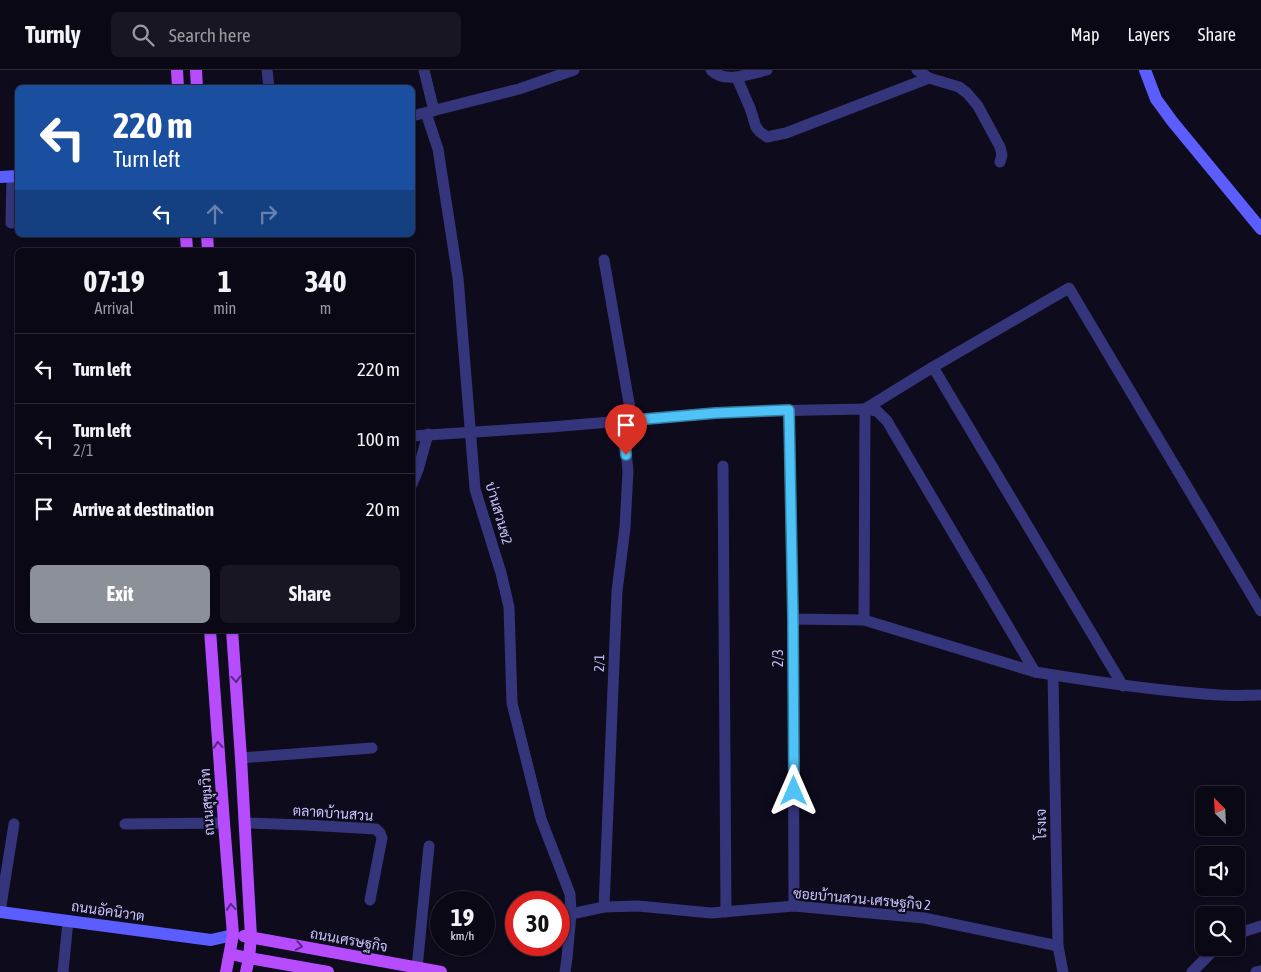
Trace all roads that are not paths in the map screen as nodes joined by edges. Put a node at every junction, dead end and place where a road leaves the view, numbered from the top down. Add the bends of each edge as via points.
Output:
1 (177, 70) edge
2 (196, 70) edge
3 (267, 70) edge
4 (424, 70) edge
5 (574, 70) edge
6 (711, 70) edge
7 (766, 70) edge
8 (917, 70) edge
9 (1145, 70) edge
10 (737, 78) junction
11 (929, 78) junction
12 (178, 85) edge
13 (197, 85) edge
14 (270, 85) edge
15 (430, 112) junction
16 (415, 115) edge
17 (1000, 162) dead end
18 (10, 176) edge
19 (11, 223) dead end
20 (1261, 230) edge
21 (604, 260) dead end
22 (933, 367) junction
23 (865, 409) junction
24 (789, 410) junction
25 (627, 421) junction
26 (470, 432) junction
27 (428, 434) junction
28 (415, 436) edge
29 (723, 466) dead end
30 (415, 477) edge
31 (1261, 611) edge
32 (793, 619) junction
33 (864, 620) junction
34 (210, 633) edge
35 (232, 633) edge
36 (1035, 672) junction
37 (1053, 675) junction
38 (1123, 686) junction
39 (1261, 695) edge
40 (372, 748) dead end
41 (241, 758) junction
42 (245, 823) junction
43 (14, 824) dead end
44 (124, 824) dead end
45 (224, 824) junction
46 (429, 846) dead end
47 (370, 900) dead end
48 (794, 906) junction
49 (604, 907) junction
50 (0, 912) edge
51 (726, 912) junction
52 (571, 914) junction
53 (68, 920) junction
54 (1261, 926) edge
55 (1245, 931) edge
56 (233, 935) junction
57 (252, 937) junction
58 (211, 940) junction
59 (1058, 946) junction
60 (230, 954) junction
61 (1208, 956) edge
62 (249, 958) junction
63 (417, 968) junction
64 (1261, 971) edge
65 (63, 972) edge
66 (226, 972) edge
67 (246, 972) edge
68 (328, 972) edge
69 (441, 972) edge
70 (565, 972) edge
71 (1063, 972) edge
72 (1192, 972) edge
73 (1256, 972) edge

1 - 12 main road
2 - 13 main road
3 - 14 street
4 - 15 street, บ่านสวนซ2
5 - 15 street via 520,89
6 - 10 street via 717,76
7 - 10 street
8 - 11 street
9 - 20 street via 1156,99
10 - 11 street via 756,127 767,137 786,133
11 - 17 street via 959,87 978,106 1000,147
15 - 16 street
15 - 26 street, บ่านสวนซ2 via 458,278
18 - 19 street
21 - 25 street, 2/1
22 - 23 street
22 - 31 street via 1070,288
22 - 38 street
23 - 24 street
23 - 33 street
23 - 36 street via 877,411 887,421
24 - 25 street
24 - 32 street, 2/3
25 - 26 street
25 - 49 street, 2/1 via 628,471 617,591
26 - 27 street
26 - 52 street, บ่านสวนซ2 via 475,489 508,606 512,703 541,819 570,894
27 - 28 street
27 - 30 street
29 - 51 street
32 - 33 street
32 - 48 street, 2/3
33 - 36 street
45 -> 34 main road, ถนนสุขุมวิท
35 -> 41 main road
36 - 37 street
37 - 38 street
37 - 59 street, โรงเจ
38 - 39 street via 1220,695
40 - 41 street
41 - 42 main road
42 - 47 street, ตลาดบ้านสวน via 376,829 382,838
42 - 57 main road
43 - 50 street
44 - 45 street
56 -> 45 main road, ถนนสุขุมวิท
46 - 63 street
48 - 51 street, ซอยบ้านสวน-เศรษฐกิจ 2
48 - 59 street, ซอยบ้านสวน-เศรษฐกิจ 2 via 924,918
49 - 51 street, ซอยบ้านสวน-เศรษฐกิจ 2
49 - 52 street, ซอยบ้านสวน-เศรษฐกิจ 2
50 - 53 street, ถนนอัคนิวาต
52 - 70 street
53 - 58 street, ถนนอัคนิวาต
53 - 65 street
54 - 55 street
56 - 57 main road, ถนนเศรษฐกิจ
56 - 58 street, ถนนอัคนิวาต
56 - 60 main road, ถนนสุขุมวิท
57 - 62 main road
57 -> 63 main road, ถนนเศรษฐกิจ
58 - 60 street, ถนนอัคนิวาต
59 - 71 street, โรงเจ
60 - 62 main road
60 - 66 main road, ถนนสุขุมวิท
61 - 72 street
62 - 67 main road
62 - 68 main road
63 - 69 main road, ถนนเศรษฐกิจ
64 - 73 street

